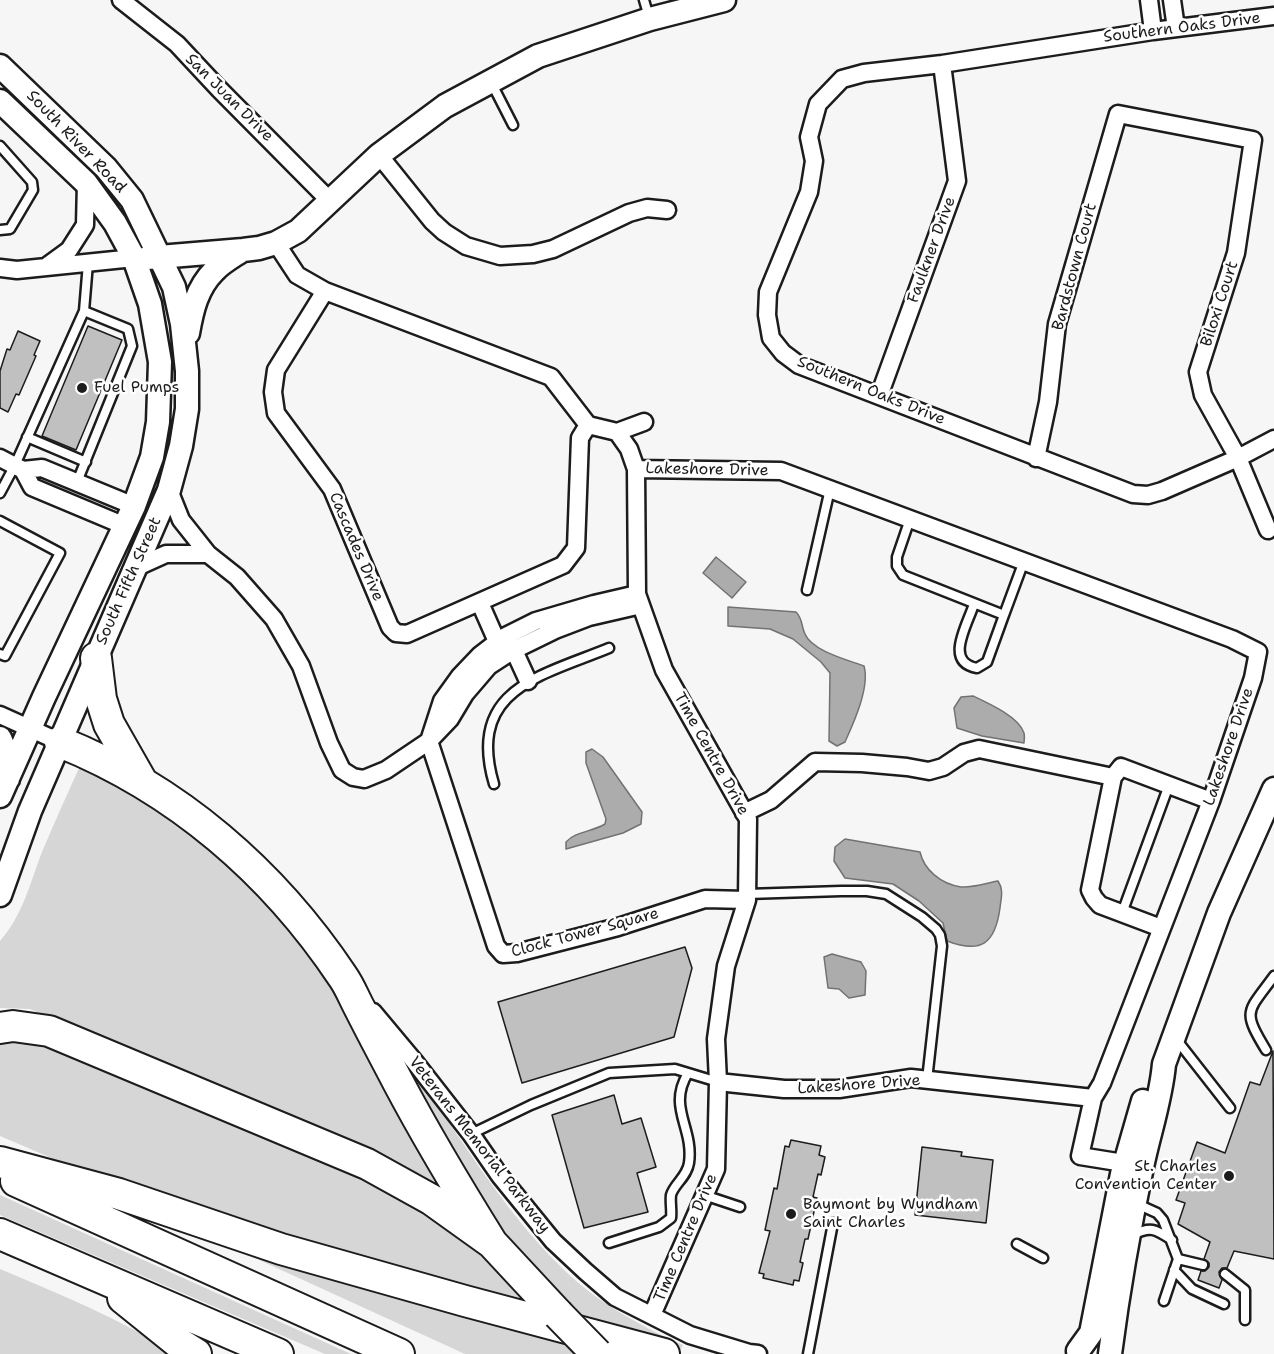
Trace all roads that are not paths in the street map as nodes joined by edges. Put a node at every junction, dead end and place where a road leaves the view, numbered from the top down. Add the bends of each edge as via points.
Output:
1 (122, 0) edge
2 (724, 0) edge
3 (1149, 0) edge
4 (1172, 0) edge
5 (647, 9) edge
6 (1274, 16) edge
7 (1176, 28) junction
8 (1153, 31) junction
9 (942, 64) junction
10 (0, 66) edge
11 (491, 81) junction
12 (0, 100) edge
13 (1118, 114) joint
14 (513, 125) dead end
15 (0, 146) edge
16 (379, 155) junction
17 (86, 183) junction
18 (331, 202) junction
19 (667, 210) dead end
20 (0, 230) edge
21 (276, 243) junction
22 (243, 250) junction
23 (159, 257) junction
24 (134, 258) junction
25 (88, 262) junction
26 (47, 267) junction
27 (0, 268) edge
28 (325, 291) junction
29 (84, 310) junction
30 (185, 353) junction
31 (879, 396) junction
32 (644, 422) dead end
33 (588, 424) junction
34 (617, 432) junction
35 (27, 437) junction
36 (1274, 439) edge
37 (1036, 458) junction
38 (1238, 458) junction
39 (86, 462) junction
40 (12, 464) edge
41 (636, 469) junction
42 (77, 482) junction
43 (830, 489) junction
44 (169, 490) junction
45 (0, 494) edge
46 (129, 516) junction
47 (910, 519) junction
48 (0, 520) edge
49 (1268, 530) dead end
50 (208, 554) junction
51 (1023, 561) junction
52 (135, 568) junction
53 (807, 590) dead end
54 (639, 600) junction
55 (480, 603) junction
56 (974, 604) junction
57 (1004, 615) junction
58 (507, 645) junction
59 (609, 648) dead end
60 (0, 654) edge
61 (96, 658) junction
62 (528, 681) junction
63 (0, 715) edge
64 (30, 729) junction
65 (0, 738) edge
66 (429, 741) junction
67 (60, 742) junction
68 (1113, 777) junction
69 (142, 782) junction
70 (494, 784) dead end
71 (1169, 785) junction
72 (4, 788) edge
73 (1274, 789) edge
74 (1211, 801) junction
75 (744, 813) junction
76 (0, 895) edge
77 (747, 897) junction
78 (1122, 913) junction
79 (1161, 928) junction
80 (1274, 976) edge
81 (344, 978) junction
82 (0, 1028) edge
83 (1174, 1036) junction
84 (1266, 1050) dead end
85 (688, 1072) junction
86 (927, 1080) junction
87 (718, 1082) junction
88 (1093, 1098) junction
89 (1230, 1108) dead end
90 (471, 1134) junction
91 (0, 1162) edge
92 (1133, 1164) junction
93 (0, 1174) edge
94 (704, 1195) junction
95 (1134, 1203) junction
96 (740, 1207) dead end
97 (833, 1223) dead end
98 (0, 1234) edge
99 (1129, 1237) junction
100 (1172, 1240) junction
101 (492, 1243) junction
102 (609, 1243) dead end
103 (1017, 1244) dead end
104 (1043, 1258) dead end
105 (1178, 1259) junction
106 (1203, 1265) dead end
107 (1174, 1270) junction
108 (93, 1274) junction
109 (1224, 1274) dead end
110 (1164, 1301) dead end
111 (1224, 1304) dead end
112 (652, 1315) junction
113 (1245, 1320) dead end
114 (1080, 1353) edge
115 (196, 1354) edge
116 (278, 1354) edge
117 (399, 1354) edge
118 (597, 1354) edge
119 (664, 1354) edge
120 (758, 1354) edge
121 (808, 1354) edge
122 (1110, 1354) edge

1 - 18 street, San Juan Drive via 177,44
2 - 5 main road
3 - 8 street
4 - 7 street
5 - 11 main road via 538,56
6 - 7 street, Southern Oaks Drive
7 - 8 street, Southern Oaks Drive
8 - 9 street, Southern Oaks Drive
9 - 31 street, Faulkner Drive via 957,181
9 - 31 street, Southern Oaks Drive via 842,79 818,104 809,137 814,161 809,192 768,292 771,338 783,353 799,365
10 - 23 main road, South River Road via 106,168 132,200
11 - 14 lane
11 - 16 main road via 445,106
12 - 17 main road, South River Road
13 - 37 street, Bardstown Court via 1057,324 1048,402
13 - 38 street, Biloxi Court via 1253,140 1236,253 1198,372 1203,395
15 - 20 lane via 32,182 33,190 9,229
16 - 18 main road
16 - 19 street via 444,232 466,246 500,256 533,255 629,213 647,208
17 - 24 main road, South River Road
17 - 26 street via 85,225 69,250
18 - 21 main road via 298,231
21 - 22 main road
21 - 28 street via 297,275
22 - 23 main road
22 - 30 main road via 214,271 201,288 194,303
23 - 24 main road
23 - 30 main road, South Fifth Street via 174,287
24 - 25 street
24 - 46 main road, South Fifth Street via 150,304 160,362 158,422 152,457
25 - 26 street
25 - 29 lane
26 - 27 street
28 - 33 street via 550,378
28 - 55 street, Cascades Drive via 276,370 276,413 332,489 390,627 396,633 406,634
29 - 35 lane
29 - 39 lane via 128,329 132,346
30 - 44 main road, South Fifth Street via 187,409 182,446
31 - 37 street, Southern Oaks Drive
32 - 34 street
33 - 34 street
33 - 55 street, Cascades Drive via 580,438 576,548 562,565
34 - 41 street, Time Centre Drive
35 - 39 lane
35 - 40 lane
36 - 38 street, Southern Oaks Drive
37 - 38 street, Southern Oaks Drive via 1133,494 1148,495
38 - 49 street, Biloxi Court
39 - 42 lane
40 - 42 street via 42,468
40 - 45 lane
40 - 46 street via 32,487
41 - 43 street, Lakeshore Drive via 781,471
41 - 54 street, Time Centre Drive
42 - 46 street
43 - 47 street, Lakeshore Drive
43 - 53 lane
44 - 50 street via 180,520
44 - 52 main road, South Fifth Street
46 - 52 main road via 137,535
46 - 64 main road, South Fifth Street
47 - 51 street, Lakeshore Drive
47 - 56 lane via 897,556 897,566 903,575
48 - 60 lane via 60,553 5,656
50 - 52 street via 166,554
50 - 66 street via 237,577 274,619 301,666 342,770 364,779 386,771
51 - 57 lane
51 - 74 street, Lakeshore Drive via 1232,639 1257,652 1253,678
52 - 61 main road, South Fifth Street
54 - 58 street via 594,604 536,621
54 - 75 street, Time Centre Drive via 664,670
55 - 58 street via 495,637
56 - 57 lane
56 - 57 lane via 958,650 966,666 977,668 987,662
58 - 62 street
58 - 66 street via 480,655 454,684 442,701
59 - 62 lane
61 - 67 main road, South Fifth Street
61 - 69 highway via 101,699 110,724
62 - 70 lane via 507,696 492,723 487,753
63 - 64 street
64 - 67 street
64 - 72 main road, South Fifth Street
65 - 72 main road via 4,750
66 - 77 street, Clock Tower Square via 496,946 503,954 618,927 705,899
67 - 69 highway
67 - 76 main road, South Fifth Street
68 - 71 street via 1120,767
68 - 75 street via 979,749 929,771 815,762 771,800
68 - 78 street via 1090,890 1100,905
69 - 81 highway via 193,815 241,855 297,916
71 - 74 street
71 - 78 lane
73 - 83 main road via 1219,913
74 - 79 street, Lakeshore Drive
75 - 77 street, Time Centre Drive via 748,819
77 - 86 lane via 841,891 886,894 936,929 942,946
77 - 87 street, Time Centre Drive via 726,966 716,1039
78 - 79 street
79 - 88 street, Lakeshore Drive
80 - 84 lane via 1249,1014
81 - 90 street, Veterans Memorial Parkway
81 - 101 highway via 399,1084
82 - 101 highway via 49,1031 367,1164 432,1200
83 - 89 lane
83 - 92 main road via 1164,1064 1162,1086
85 - 87 lane
85 - 90 lane via 609,1072
85 - 102 lane via 678,1098 690,1146 689,1165 671,1196 671,1218 660,1227
86 - 87 street, Lakeshore Drive via 911,1078 839,1089 784,1089
86 - 88 street, Lakeshore Drive
87 - 94 street, Time Centre Drive via 716,1169
88 - 92 street via 1080,1155
90 - 112 street, Veterans Memorial Parkway via 554,1241 615,1297
91 - 119 highway via 119,1194 281,1249
92 - 95 main road
92 - 114 main road via 1091,1333
93 - 117 highway
94 - 96 lane
94 - 112 street, Time Centre Drive
95 - 99 main road
95 - 100 lane via 1157,1213
97 - 121 lane
98 - 108 highway
99 - 100 lane via 1154,1229
99 - 122 main road
100 - 105 lane
101 - 118 highway, bridge
103 - 104 lane
105 - 106 lane
105 - 107 lane
107 - 110 lane
107 - 111 lane via 1192,1289
108 - 115 highway
108 - 116 highway
109 - 113 lane via 1245,1290
112 - 120 street, Veterans Memorial Parkway via 690,1335

